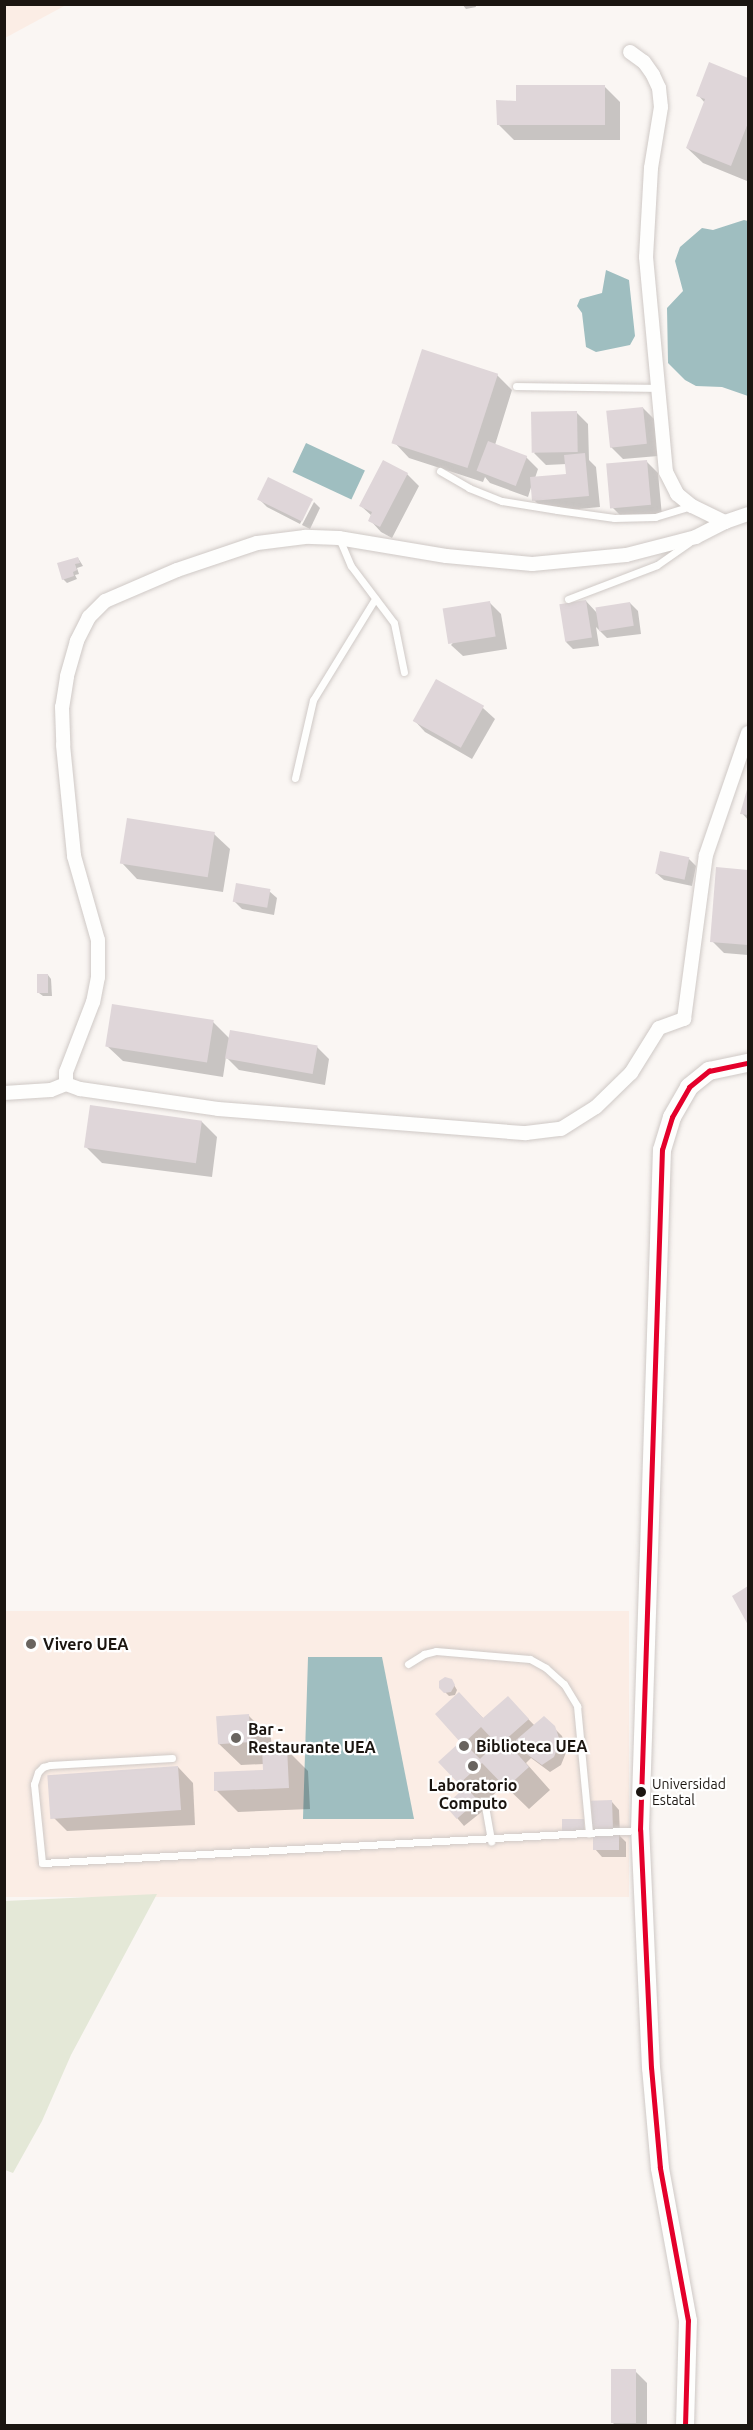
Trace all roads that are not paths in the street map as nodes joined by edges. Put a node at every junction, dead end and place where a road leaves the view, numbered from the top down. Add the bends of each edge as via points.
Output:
1 (630, 52) dead end
2 (516, 386) dead end
3 (658, 388) junction
4 (440, 471) dead end
5 (692, 506) junction
6 (748, 514) edge
7 (725, 522) junction
8 (696, 537) junction
9 (339, 538) junction
10 (375, 598) junction
11 (568, 599) dead end
12 (405, 672) dead end
13 (748, 733) edge
14 (295, 778) dead end
15 (748, 1063) edge
16 (66, 1084) junction
17 (4, 1093) edge
18 (408, 1664) dead end
19 (172, 1758) dead end
20 (485, 1806) dead end
21 (639, 1830) junction
22 (589, 1833) junction
23 (491, 1841) junction
24 (685, 2426) edge

1 - 3 street via 653,75 661,107 651,168 646,257
2 - 3 lane
3 - 5 street via 666,472 671,486
4 - 5 lane via 502,501 614,518 655,517
5 - 7 street
6 - 7 street
7 - 8 street
8 - 9 street via 626,555 532,564 447,556
8 - 11 lane via 657,566
9 - 10 lane via 351,566
9 - 16 street via 305,537 257,543 177,570 105,601 89,617 77,641 62,707 63,745 74,856 98,940 98,977 93,1002 66,1072
10 - 12 lane via 394,623
10 - 14 lane via 313,700
13 - 16 street via 706,855 684,1019 659,1028 631,1073 596,1107 561,1130 526,1133 218,1109
15 - 21 street via 709,1071 689,1087 672,1117 662,1150
16 - 17 street via 51,1090
18 - 22 lane via 436,1652 530,1659 564,1684 577,1706
19 - 23 lane via 44,1767 34,1784 42,1863
20 - 23 lane
21 - 22 lane
21 - 24 street via 660,2168 688,2321
22 - 23 lane

